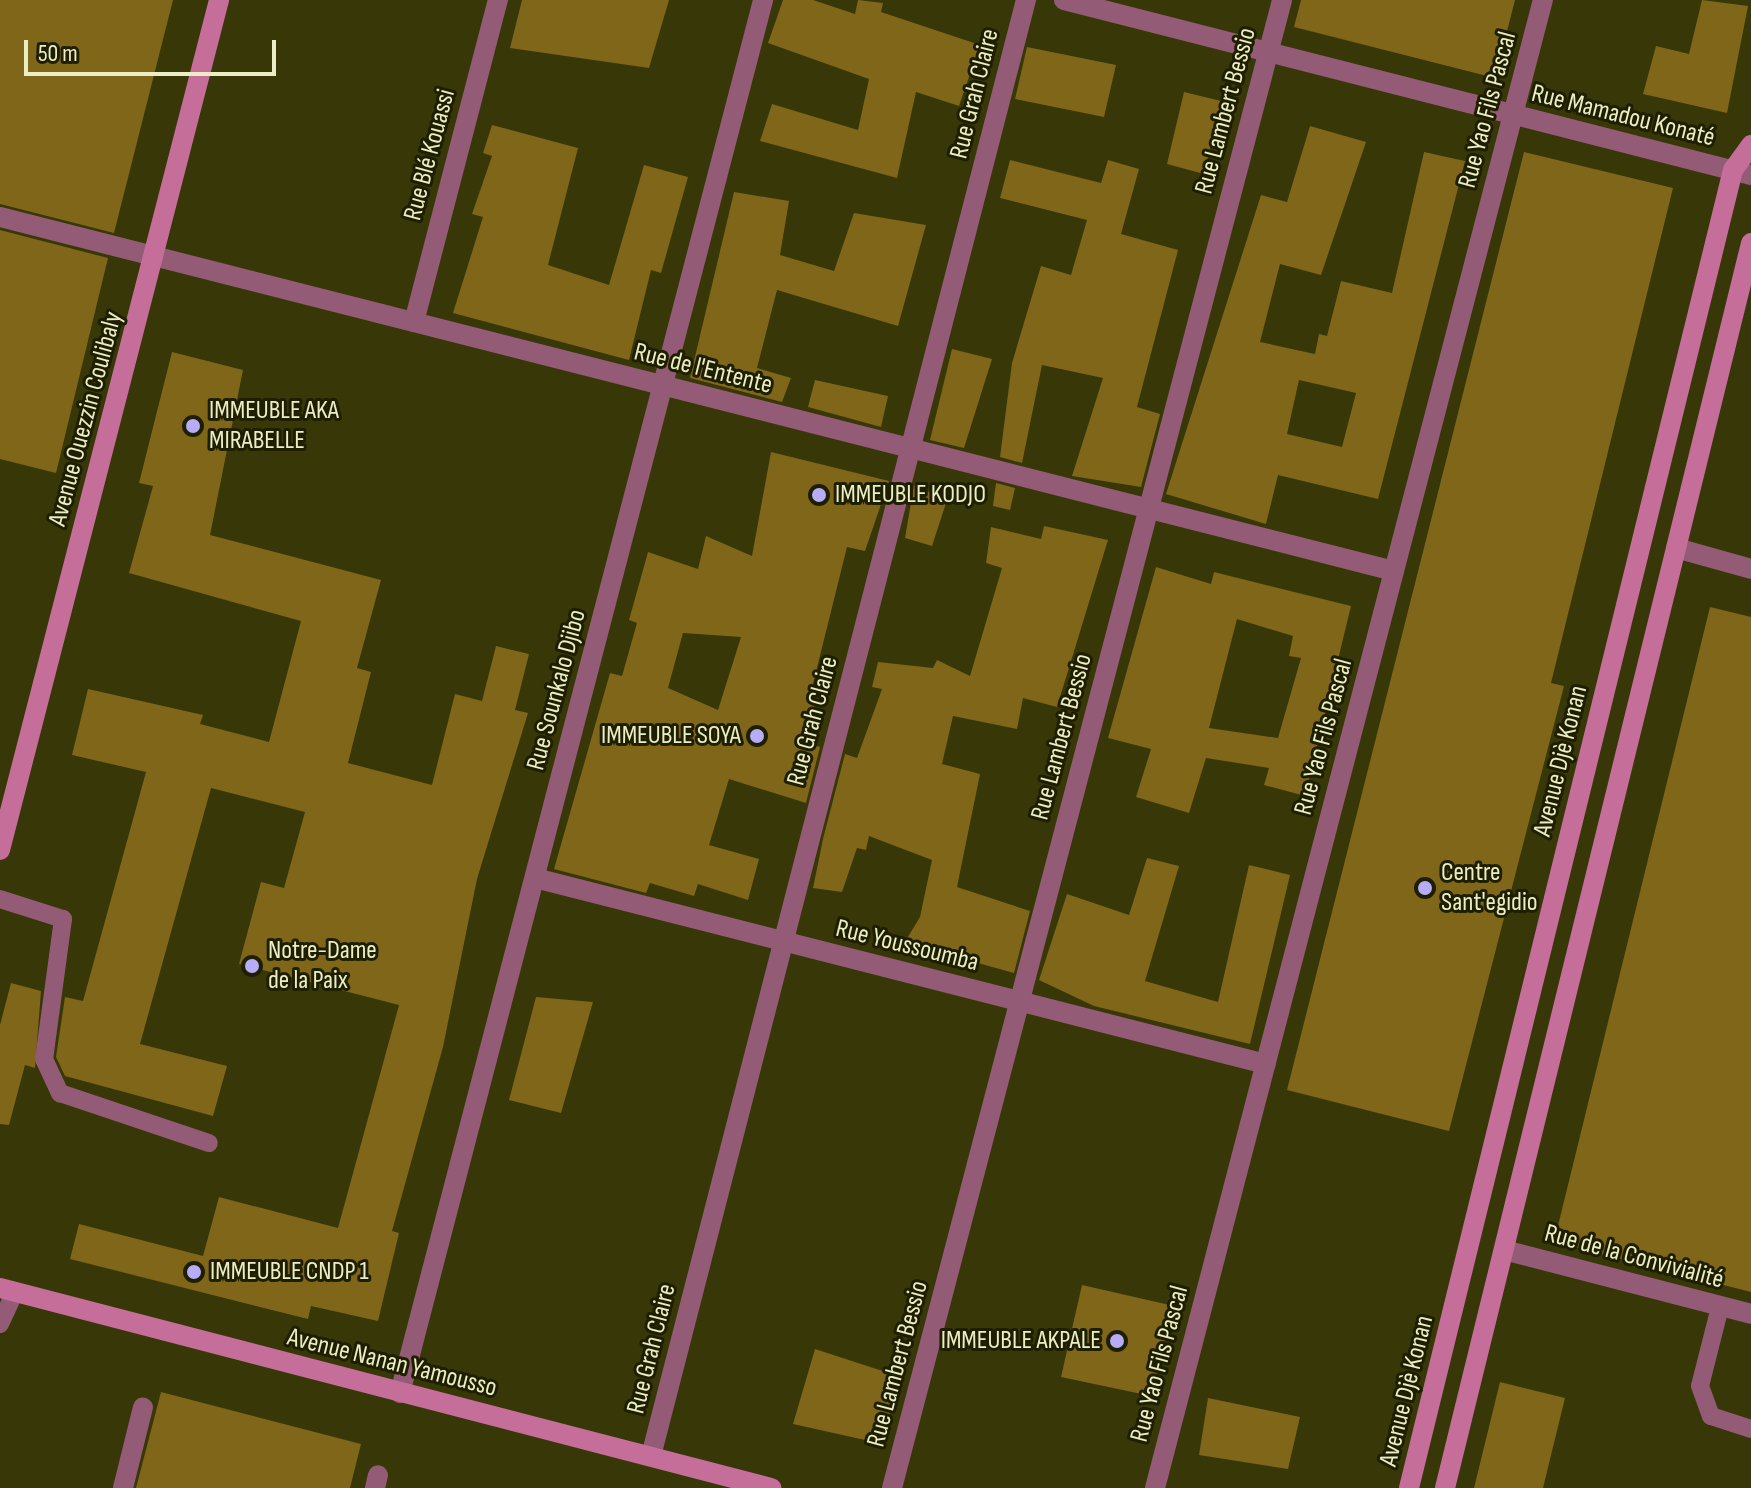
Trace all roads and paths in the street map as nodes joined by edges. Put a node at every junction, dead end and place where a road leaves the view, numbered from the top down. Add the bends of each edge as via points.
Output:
1 (219, 0) edge
2 (498, 0) edge
3 (763, 0) edge
4 (1026, 0) edge
5 (1064, 0) edge
6 (1282, 0) edge
7 (1543, 0) edge
8 (1268, 52) junction
9 (1513, 115) junction
10 (1751, 145) edge
11 (1742, 172) edge
12 (0, 217) edge
13 (1751, 243) edge
14 (155, 257) junction
15 (414, 322) junction
16 (663, 386) junction
17 (910, 449) junction
18 (1148, 509) junction
19 (1676, 548) junction
20 (1751, 569) edge
21 (1394, 571) junction
22 (0, 803) edge
23 (3, 827) edge
24 (0, 850) edge
25 (535, 878) junction
26 (0, 899) edge
27 (783, 941) junction
28 (1020, 1001) junction
29 (1266, 1064) junction
30 (209, 1143) dead end
31 (1504, 1250) junction
32 (7, 1290) edge
33 (1720, 1307) junction
34 (1751, 1314) edge
35 (0, 1324) edge
36 (400, 1393) junction
37 (143, 1407) dead end
38 (1751, 1429) edge
39 (651, 1456) junction
40 (123, 1488) edge
41 (771, 1488) edge
42 (892, 1488) edge
43 (1155, 1488) edge
44 (1409, 1488) edge
45 (1445, 1488) edge

1 - 14 street, Avenue Ouezzin Coulibaly
2 - 15 street, Rue Blé Kouassi
3 - 16 street, Rue Sounkalo Djibo
4 - 17 street, Rue Grah Claire
5 - 8 street, Rue Mamadou Konaté
6 - 8 street, Rue Lambert Bessio
7 - 9 street, Rue Yao Fils Pascal
8 - 9 street, Rue Mamadou Konaté
8 - 18 street, Rue Lambert Bessio
9 - 11 street, Rue Mamadou Konaté
9 - 21 street, Rue Yao Fils Pascal
10 - 11 street, Avenue Djè Konan
11 - 44 street, Avenue Djè Konan
12 - 14 street, Rue de l'Entente
13 - 19 street
14 - 15 street, Rue de l'Entente
14 - 23 street, Avenue Ouezzin Coulibaly
15 - 16 street, Rue de l'Entente
16 - 17 street, Rue de l'Entente
16 - 25 street, Rue Sounkalo Djibo
17 - 18 street, Rue de l'Entente
17 - 27 street, Rue Grah Claire
18 - 21 street, Rue de l'Entente
18 - 28 street, Rue Lambert Bessio
19 - 20 street
19 - 31 street
21 - 29 street, Rue Yao Fils Pascal
22 - 23 lane
23 - 24 street, Avenue Ouezzin Coulibaly
25 - 27 street, Rue Youssoumba
25 - 36 street, Rue Sounkalo Djibo
26 - 30 lane via 63,919 44,1059 60,1093
27 - 28 street, Rue Youssoumba
27 - 39 street, Rue Grah Claire
28 - 29 street, Rue Youssoumba
28 - 42 street, Rue Lambert Bessio
29 - 43 street, Rue Yao Fils Pascal
31 - 33 street, Rue de la Convivialité
31 - 45 street
32 - 35 lane
32 - 36 street, Avenue Nanan Yamousso
33 - 34 street, Rue de la Convivialité
33 - 38 lane via 1700,1386 1711,1416
36 - 39 street, Avenue Nanan Yamousso
37 - 40 street
39 - 41 street, Avenue Nanan Yamousso

